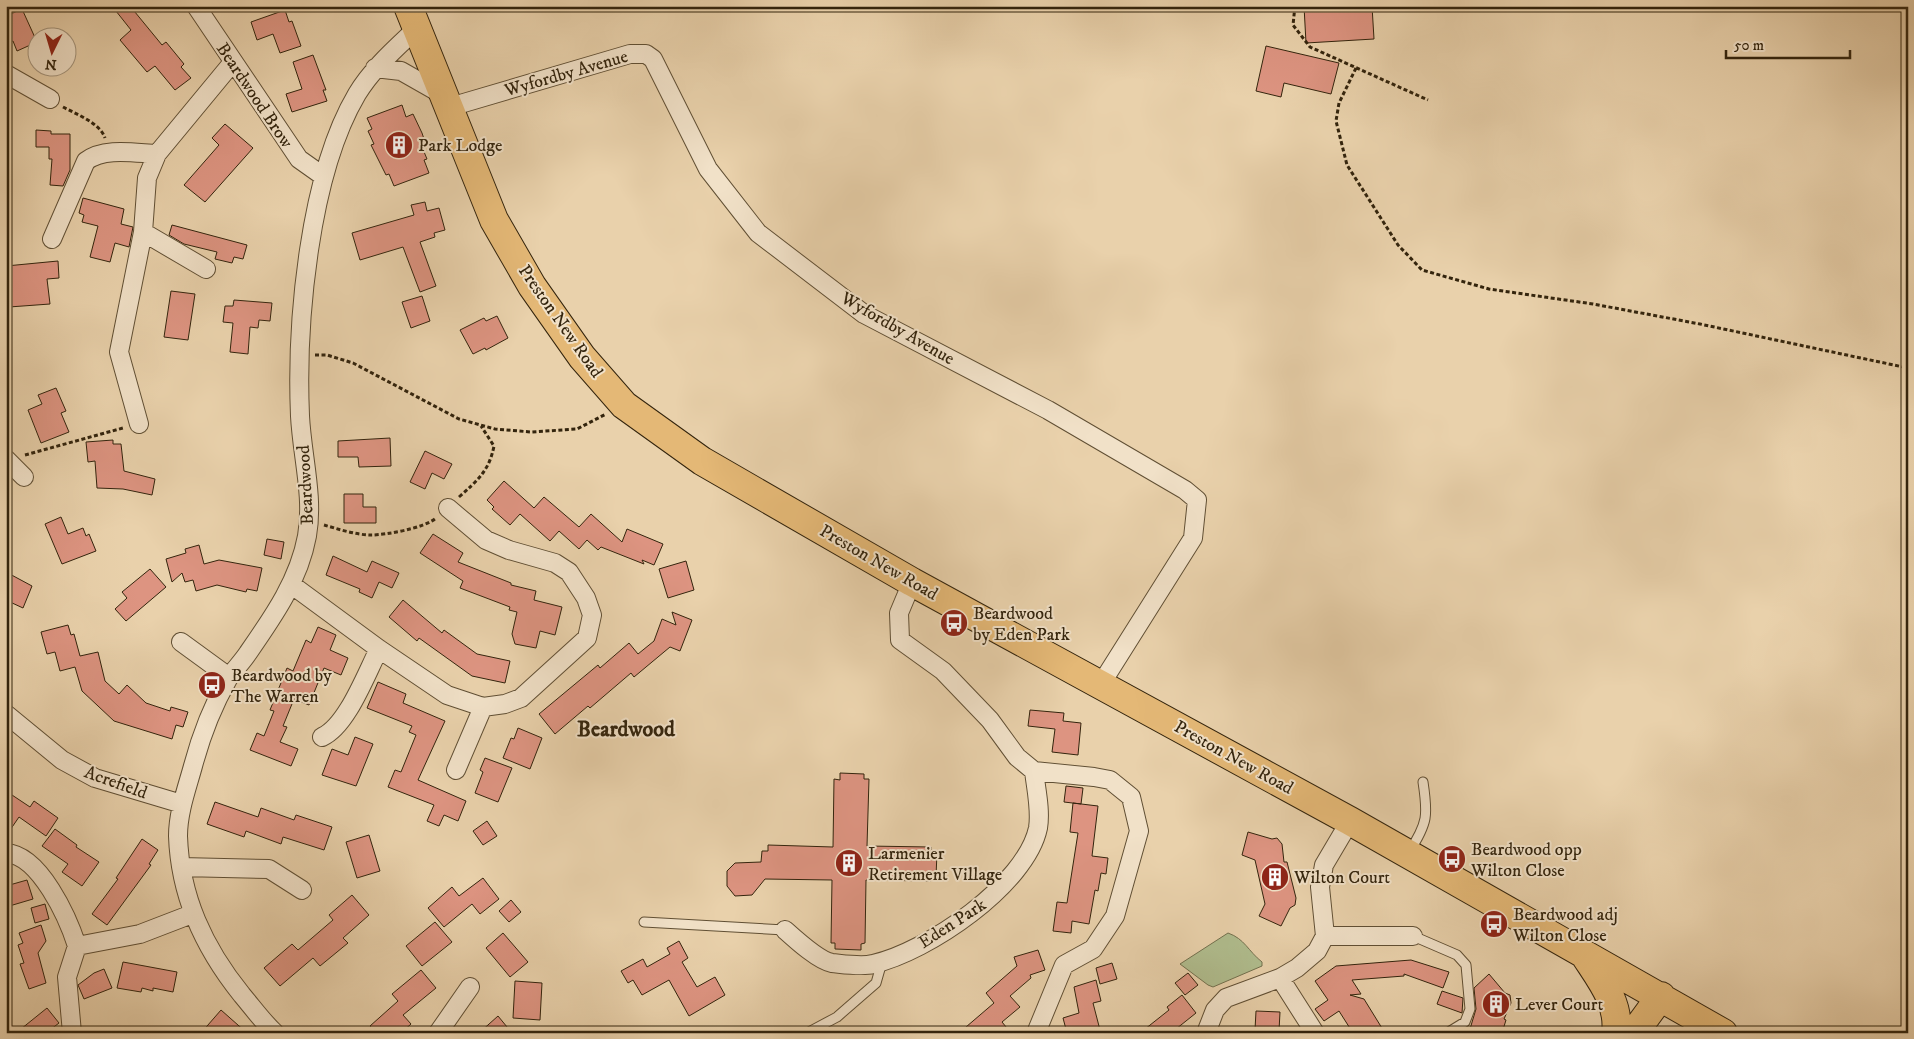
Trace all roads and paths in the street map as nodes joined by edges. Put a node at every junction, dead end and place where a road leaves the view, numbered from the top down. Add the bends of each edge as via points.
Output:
1 (196, 6) edge
2 (1295, 6) edge
3 (412, 18) edge
4 (233, 62) junction
5 (375, 68) junction
6 (1356, 68) junction
7 (6, 74) edge
8 (50, 99) joint
9 (1428, 100) dead end
10 (447, 102) junction
11 (111, 152) junction
12 (157, 154) junction
13 (323, 176) junction
14 (143, 232) junction
15 (52, 239) dead end
16 (206, 269) dead end
17 (299, 355) junction
18 (1908, 368) edge
19 (624, 405) junction
20 (139, 424) joint
21 (480, 425) junction
22 (7, 459) edge
23 (24, 477) dead end
24 (448, 508) junction
25 (309, 520) junction
26 (912, 582) junction
27 (292, 585) junction
28 (181, 642) dead end
29 (378, 649) junction
30 (229, 677) junction
31 (1101, 684) junction
32 (483, 707) junction
33 (6, 714) edge
34 (322, 737) dead end
35 (456, 770) dead end
36 (1034, 771) junction
37 (1423, 782) dead end
38 (182, 804) junction
39 (1350, 820) junction
40 (6, 853) edge
41 (1408, 854) junction
42 (181, 867) junction
43 (302, 890) dead end
44 (192, 914) junction
45 (644, 922) dead end
46 (785, 930) joint
47 (1325, 936) junction
48 (1413, 936) joint
49 (77, 946) junction
50 (1584, 955) junction
51 (882, 962) junction
52 (1280, 978) junction
53 (470, 987) dead end
54 (1660, 996) junction
55 (1707, 1029) edge
56 (72, 1033) edge
57 (275, 1033) edge
58 (438, 1033) edge
59 (807, 1033) edge
60 (1036, 1033) edge
61 (1206, 1033) edge
62 (1315, 1033) edge
63 (1447, 1033) edge
64 (1616, 1033) edge
65 (1634, 1033) edge

1 - 4 street, Beardwood Brow
2 - 6 path via 1293,25 1310,47
3 - 5 street, Beardwood
3 - 10 highway, Preston New Road
4 - 12 street
4 - 13 street, Beardwood Brow via 299,159
5 - 10 street via 401,71
5 - 13 street, Beardwood via 357,93 342,123
6 - 9 path
6 - 18 path via 1339,103 1336,121 1348,164 1398,246 1422,270 1489,288 1700,324
7 - 8 street
8 - 11 path via 104,134
10 - 19 highway, Preston New Road via 494,220 532,286 582,357
10 - 31 street, Wyfordby Avenue via 630,54 646,54 653,59 708,168 758,234 864,314 1048,410 1197,500 1193,538
11 - 12 street
11 - 15 street via 95,154 86,161
12 - 14 street via 147,178
13 - 17 street, Beardwood via 309,256
14 - 16 street
14 - 20 street via 119,352
17 - 21 path via 327,356 353,363 458,419
17 - 25 street, Beardwood via 300,418
19 - 21 path via 577,429 531,432
19 - 26 highway, Preston New Road via 702,461
20 - 22 path
21 - 24 path via 494,446 490,463 480,478
22 - 23 street
24 - 25 path via 432,522 371,535
24 - 32 street via 486,540 509,550 555,562 569,572 586,598 592,615 587,638 521,698
25 - 27 street, Beardwood via 307,539
26 - 31 highway, Preston New Road
26 - 36 street via 899,613 900,640 943,671 990,720 1017,757
27 - 29 street
27 - 30 street, Beardwood via 248,654
28 - 30 street
29 - 32 street via 448,695
29 - 34 street via 344,717 332,733
30 - 38 street, Beardwood via 200,740
31 - 39 highway, Preston New Road
32 - 35 street
33 - 38 street, Acrefield via 62,760 95,778
36 - 51 street, Eden Park via 1038,828 1019,868 996,894 951,926 901,956
36 - 60 street via 1110,780 1132,797 1139,831 1115,916 1093,949 1064,965
37 - 41 lane via 1426,820
38 - 42 street, Beardwood via 178,833
39 - 41 highway, Preston New Road
39 - 47 street via 1324,865 1320,887
40 - 49 street via 23,858 48,884
41 - 50 highway, Preston New Road
42 - 43 street via 269,869
42 - 44 street, Beardwood
44 - 49 street via 140,934
44 - 57 street, Beardwood via 222,970
45 - 46 lane
46 - 51 street, Eden Park via 829,962 871,965
47 - 48 street
47 - 52 street via 1317,951
48 - 63 lane via 1457,955 1466,965 1470,1009 1465,1022
49 - 56 street via 67,978
50 - 54 highway, Preston New Road
50 - 64 highway via 1608,992
51 - 59 lane via 876,982 837,1017
52 - 61 street via 1226,998 1215,1010
52 - 62 street
53 - 58 street
54 - 55 highway, Preston New Road
54 - 65 highway

